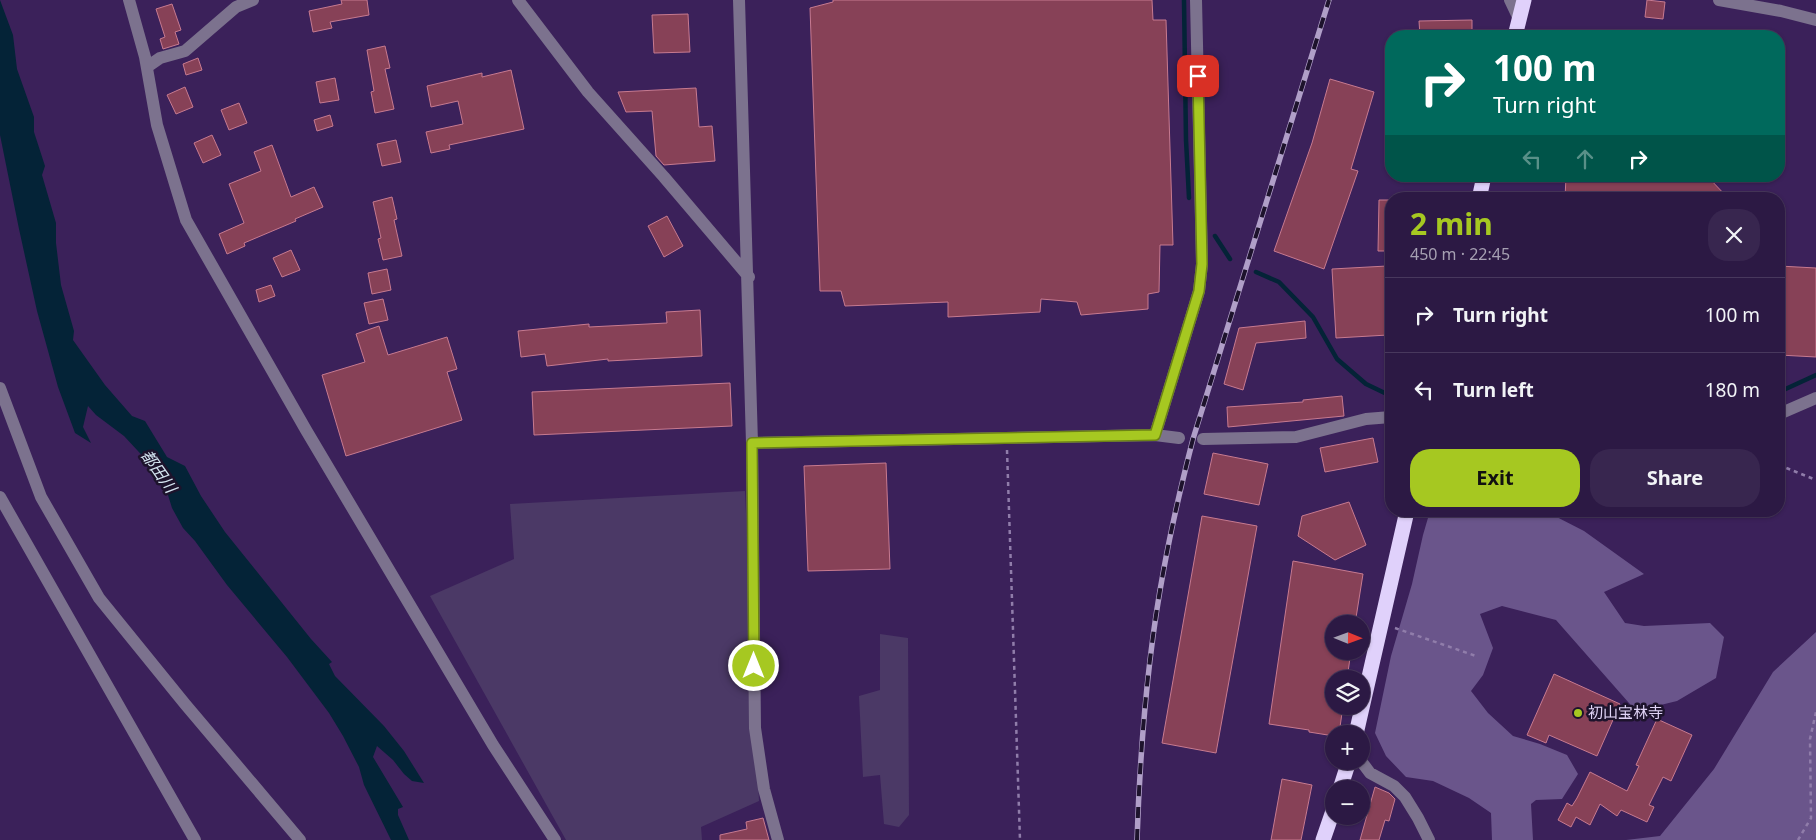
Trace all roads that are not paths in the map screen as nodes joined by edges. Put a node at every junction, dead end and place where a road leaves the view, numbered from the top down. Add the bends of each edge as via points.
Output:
1 (129, 0) edge
2 (253, 0) edge
3 (518, 0) edge
4 (739, 0) edge
5 (1196, 0) edge
6 (1510, 0) edge
7 (1524, 0) edge
8 (1719, 0) edge
9 (1781, 6) edge
10 (1519, 19) junction
11 (1816, 20) edge
12 (1517, 30) edge
13 (147, 68) junction
14 (749, 277) junction
15 (0, 388) edge
16 (1816, 398) edge
17 (1785, 411) edge
18 (1385, 418) edge
19 (1155, 435) junction
20 (1179, 438) dead end
21 (1203, 439) dead end
22 (752, 443) junction
23 (0, 497) edge
24 (1407, 517) edge
25 (1358, 725) edge
26 (1368, 770) edge
27 (1328, 825) edge
28 (195, 840) edge
29 (300, 840) edge
30 (555, 840) edge
31 (778, 840) edge
32 (1323, 840) edge
33 (1429, 840) edge

1 - 13 street
2 - 13 street via 236,7 185,51 160,58
3 - 14 street via 588,92
4 - 14 street
5 - 19 street via 1202,264 1199,291
6 - 10 street
7 - 10 highway
8 - 9 street
9 - 11 street
10 - 12 highway
13 - 30 street via 158,125 186,220 492,745
14 - 22 street
15 - 29 street via 41,497 100,598
16 - 17 street
18 - 21 street via 1296,437
19 - 20 street
19 - 22 street
22 - 31 street via 755,728 764,789
23 - 28 street
24 - 25 highway
26 - 33 street via 1405,797
27 - 32 highway

